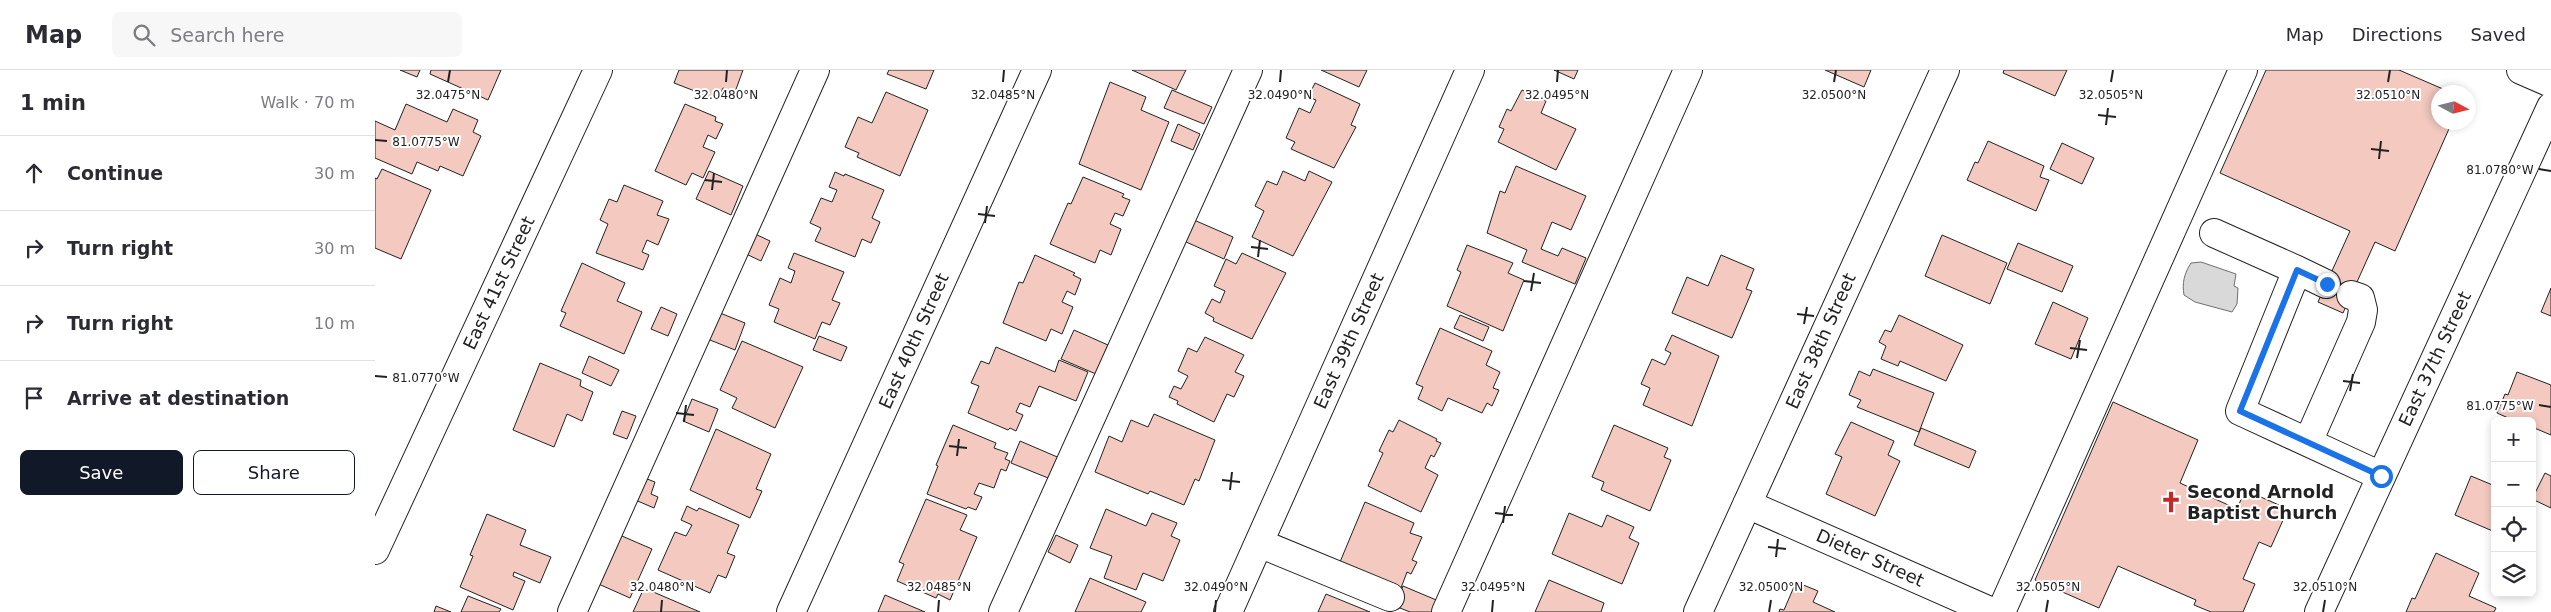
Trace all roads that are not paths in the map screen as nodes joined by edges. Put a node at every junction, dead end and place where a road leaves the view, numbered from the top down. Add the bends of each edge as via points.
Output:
1 (598, 70) edge
2 (815, 70) edge
3 (1037, 70) edge
4 (1248, 70) edge
5 (1471, 70) edge
6 (1688, 70) edge
7 (1945, 70) edge
8 (2243, 70) edge
9 (2521, 70) edge
10 (2551, 83) edge
11 (2551, 107) edge
12 (2214, 233) dead end
13 (2297, 270) junction
14 (2327, 284) dead end
15 (2351, 295) dead end
16 (2308, 442) junction
17 (2381, 476) junction
18 (1747, 504) junction
19 (1259, 543) junction
20 (375, 550) edge
21 (1390, 597) dead end
22 (572, 612) edge
23 (791, 612) edge
24 (1003, 612) edge
25 (1228, 612) edge
26 (1447, 612) edge
27 (1697, 612) edge
28 (1992, 612) edge
29 (2001, 612) edge
30 (2319, 612) edge

1 - 20 street, East 41st Street
2 - 22 street
3 - 23 street, East 40th Street
4 - 24 street
5 - 19 street, East 39th Street
6 - 26 street
7 - 18 street, East 38th Street
8 - 29 street
9 - 10 street
11 - 17 street, East 37th Street
12 - 13 street
13 - 14 street
13 - 16 street via 2240,411
15 - 16 street via 2360,298 2361,322
16 - 17 street
17 - 30 street, East 37th Street
18 - 27 street, East 38th Street
18 - 28 street, Dieter Street
19 - 21 street
19 - 25 street, East 39th Street

